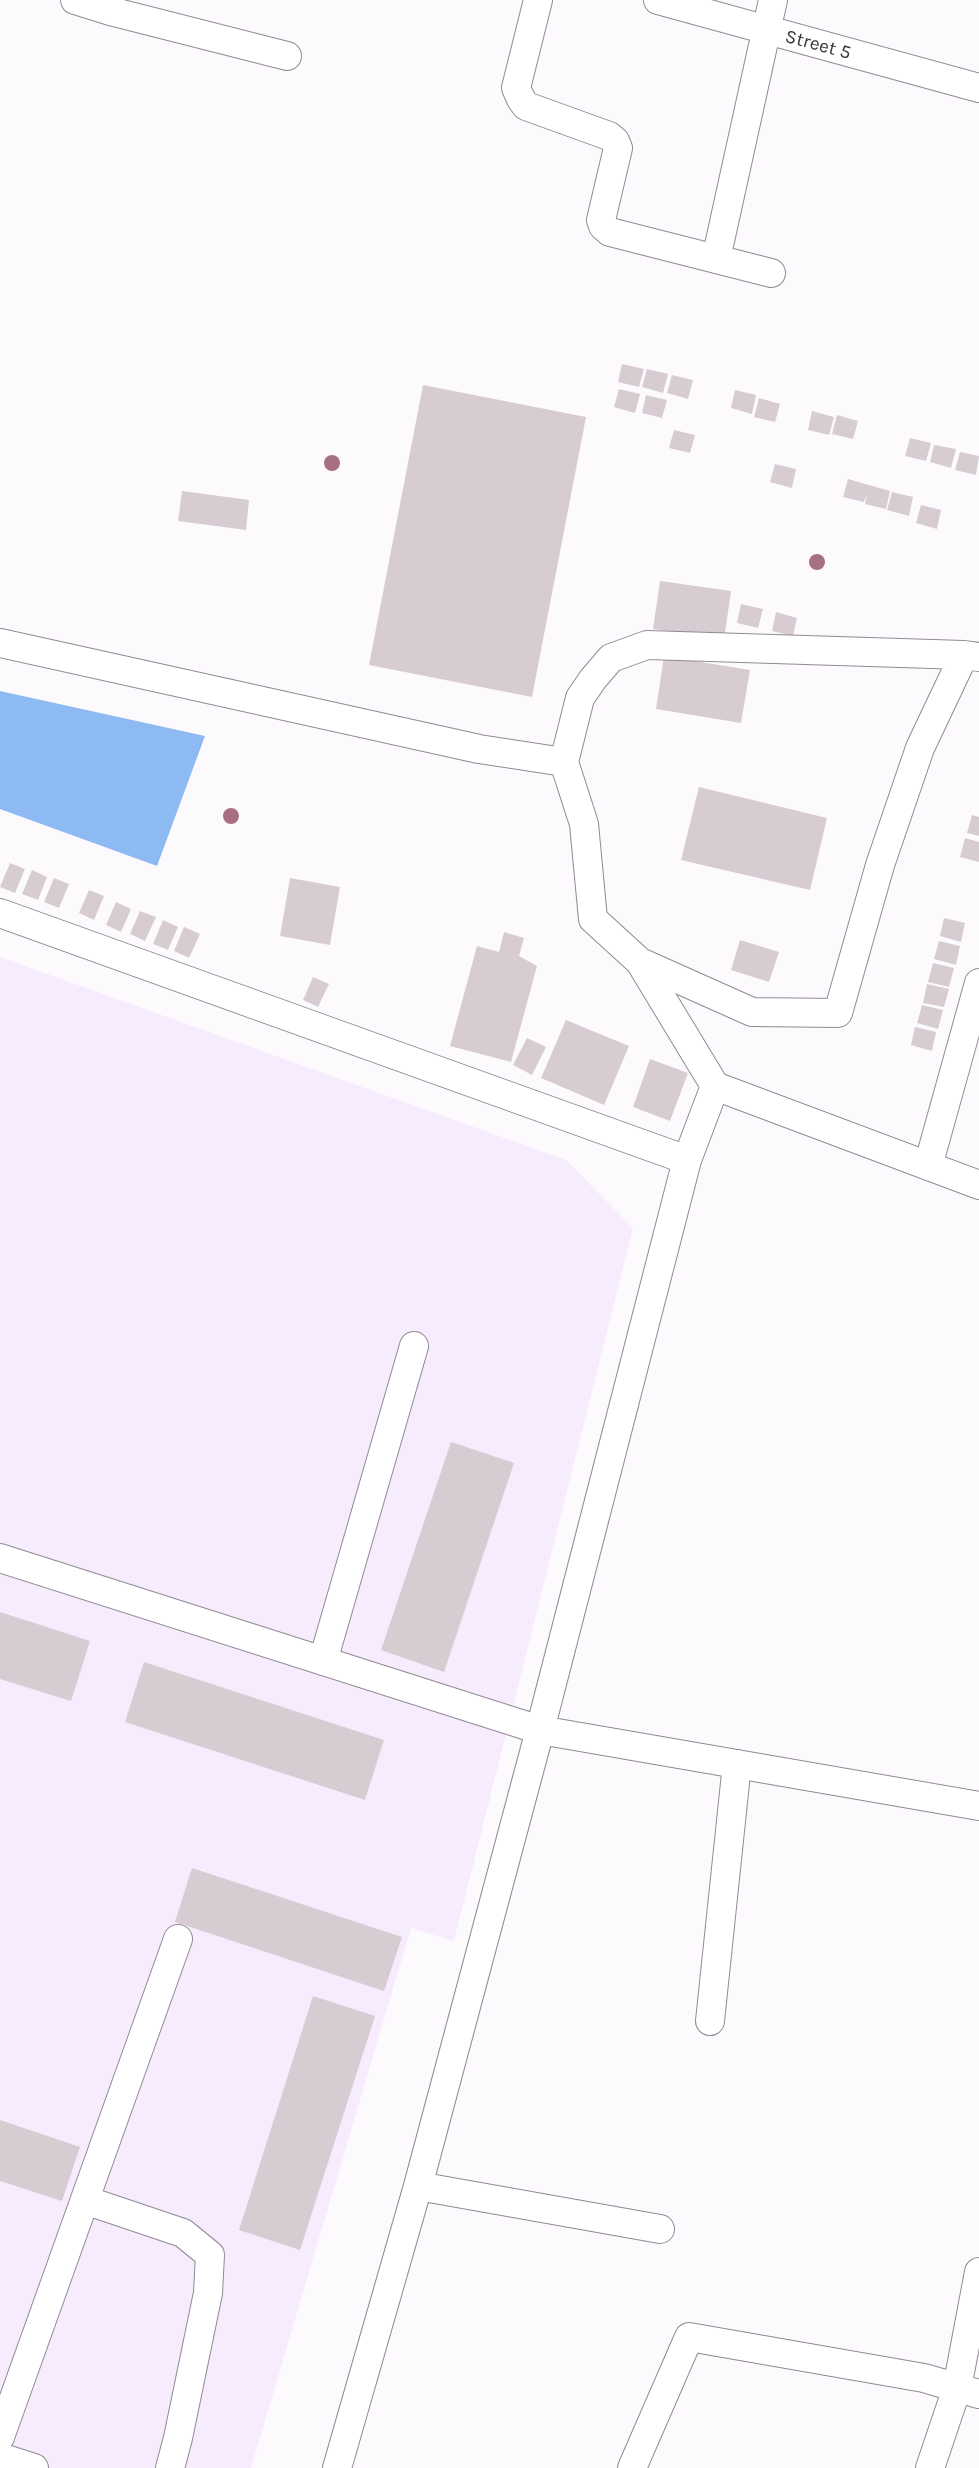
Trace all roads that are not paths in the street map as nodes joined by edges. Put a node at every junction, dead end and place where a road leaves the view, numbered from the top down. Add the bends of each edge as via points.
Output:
1 (75, 0) edge
2 (538, 0) edge
3 (658, 0) edge
4 (773, 0) edge
5 (767, 31) junction
6 (287, 56) dead end
7 (979, 88) edge
8 (716, 260) junction
9 (771, 274) dead end
10 (0, 643) edge
11 (971, 656) edge
12 (564, 762) junction
13 (0, 913) edge
14 (640, 962) junction
15 (979, 983) edge
16 (715, 1086) junction
17 (688, 1160) junction
18 (928, 1166) junction
19 (979, 1185) edge
20 (414, 1346) dead end
21 (0, 1558) edge
22 (323, 1661) junction
23 (540, 1730) junction
24 (737, 1764) junction
25 (979, 1806) edge
26 (178, 1939) dead end
27 (710, 2021) dead end
28 (418, 2186) junction
29 (85, 2200) junction
30 (660, 2229) dead end
31 (979, 2272) edge
32 (968, 2391) edge
33 (0, 2437) edge
34 (0, 2457) edge
35 (34, 2468) edge
36 (170, 2468) edge
37 (337, 2468) edge
38 (632, 2468) edge
39 (930, 2468) edge

1 - 6 street
2 - 8 street via 516,88 526,106 615,141 618,148 601,220 603,226 610,232
3 - 5 street, Street 5
4 - 5 street
5 - 7 street, Street 5
5 - 8 street
8 - 9 street
10 - 12 street via 479,750
11 - 12 street via 647,645 612,658 593,679 580,698
11 - 14 street via 920,748 880,865 838,1013 752,1012
12 - 14 street via 584,824 593,919
13 - 17 street
14 - 16 street
15 - 18 street
16 - 17 street
16 - 18 street
17 - 23 street
18 - 19 street
20 - 22 street
21 - 22 street
22 - 23 street
23 - 24 street
23 - 28 street
24 - 25 street
24 - 27 street
26 - 29 street
28 - 30 street
28 - 37 street
29 - 33 street
29 - 36 street via 184,2233 210,2255 208,2293
31 - 32 street
32 - 38 street via 924,2378 689,2337
32 - 39 street
34 - 35 street

